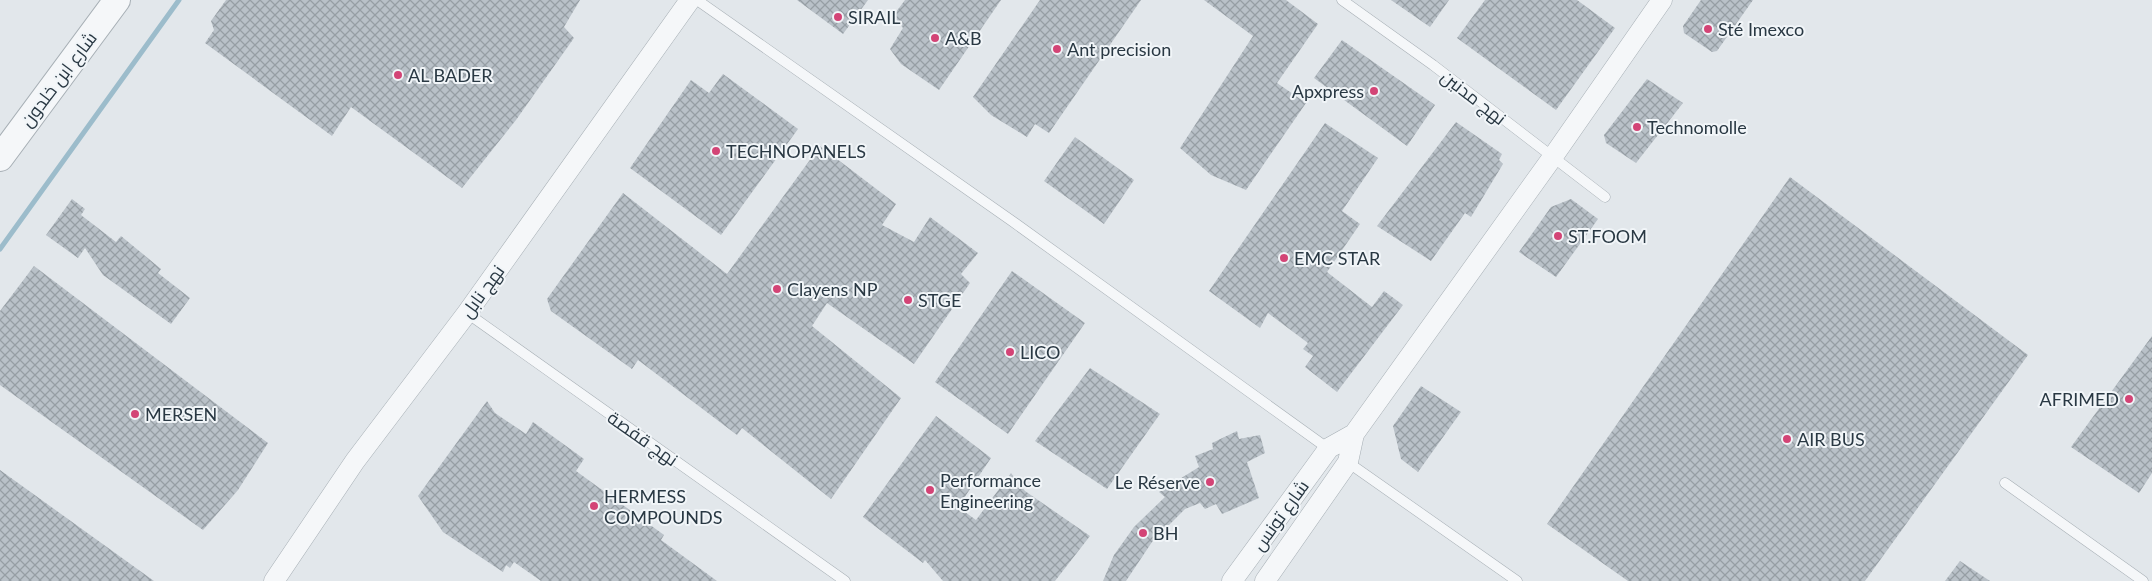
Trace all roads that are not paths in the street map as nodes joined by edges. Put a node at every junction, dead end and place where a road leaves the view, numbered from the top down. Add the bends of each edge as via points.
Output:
1 (117, 0) edge
2 (690, 0) edge
3 (697, 0) edge
4 (1342, 0) edge
5 (1662, 0) edge
6 (10, 132) edge
7 (0, 158) edge
8 (1552, 158) junction
9 (1604, 197) dead end
10 (466, 313) junction
11 (1354, 434) junction
12 (1329, 448) junction
13 (1348, 462) junction
14 (2006, 483) dead end
15 (274, 581) edge
16 (845, 581) edge
17 (1232, 581) edge
18 (1264, 581) edge
19 (1517, 581) edge
20 (2142, 581) edge

1 - 6 street, شارع ابن خلدون
2 - 10 street, نهج نابل
3 - 12 lane
4 - 8 lane, نهج مدنين via 1433,65
5 - 8 street
6 - 7 street, شارع ابن خلدون
8 - 9 lane, نهج مدنين
8 - 11 street
10 - 15 street, نهج نابل via 355,461
10 - 16 lane, نهج قفصة
11 - 12 street
11 - 13 street
12 - 13 lane
12 - 17 street, شارع تونس
13 - 18 street, شارع تونس
13 - 19 lane
14 - 20 lane

